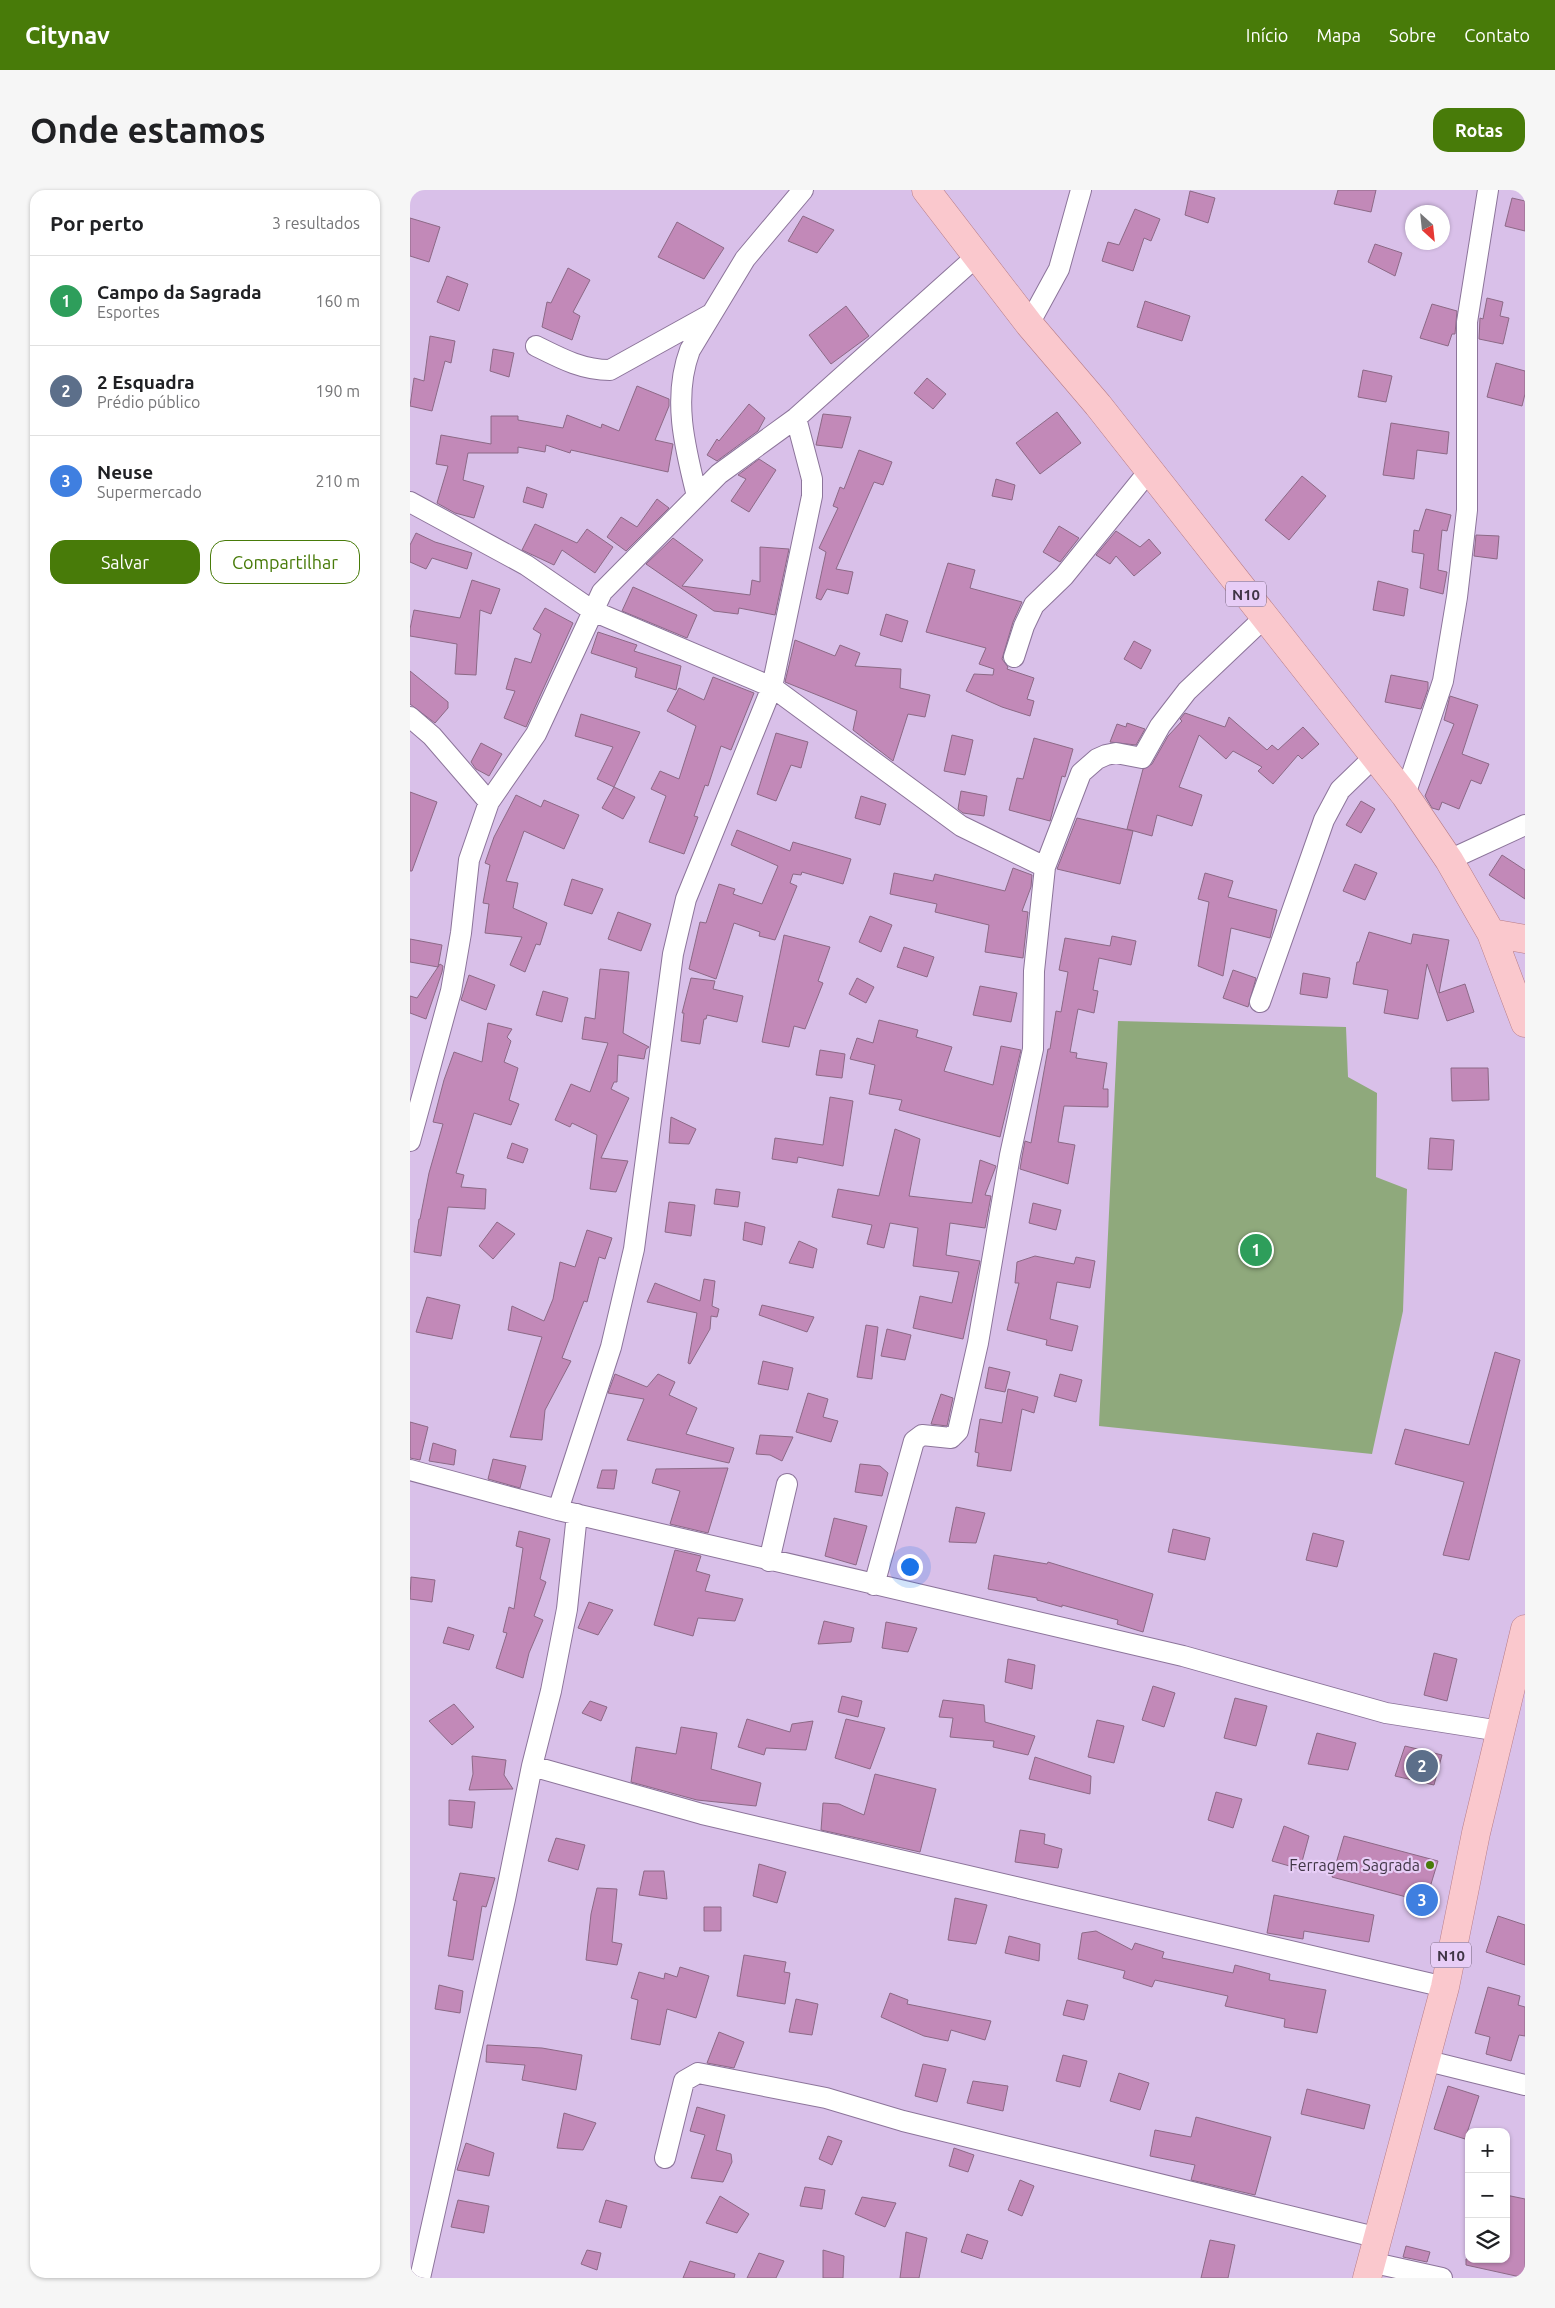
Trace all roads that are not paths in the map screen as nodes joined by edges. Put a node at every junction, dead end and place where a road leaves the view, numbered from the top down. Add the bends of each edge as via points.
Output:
1 (803, 190) edge
2 (926, 190) edge
3 (1080, 190) edge
4 (1488, 190) edge
5 (977, 256) junction
6 (711, 314) junction
7 (1029, 324) junction
8 (536, 346) dead end
9 (796, 418) junction
10 (1149, 471) junction
11 (697, 496) junction
12 (410, 502) edge
13 (593, 611) junction
14 (1264, 618) junction
15 (1014, 657) dead end
16 (772, 687) junction
17 (410, 718) edge
18 (1373, 758) junction
19 (1405, 795) junction
20 (489, 802) junction
21 (1525, 825) edge
22 (1449, 860) junction
23 (1045, 867) junction
24 (1491, 933) junction
25 (1525, 939) edge
26 (1260, 1002) dead end
27 (1525, 1023) edge
28 (410, 1141) edge
29 (410, 1470) edge
30 (787, 1484) dead end
31 (558, 1510) junction
32 (577, 1514) junction
33 (769, 1561) junction
34 (874, 1585) junction
35 (1525, 1629) edge
36 (1500, 1731) junction
37 (532, 1766) junction
38 (1445, 1987) junction
39 (1424, 2060) junction
40 (1525, 2085) edge
41 (665, 2158) dead end
42 (1372, 2259) edge
43 (420, 2278) edge
44 (1442, 2278) edge

1 - 6 street via 745,258
2 - 5 main road, N10
3 - 7 street via 1059,269
4 - 19 street via 1467,322 1467,510 1458,597 1443,681
5 - 7 main road, N10
5 - 9 street
6 - 8 street via 610,370 592,370
6 - 11 street via 684,367 680,416
7 - 10 main road, N10
9 - 11 street via 719,474
9 - 16 street via 812,478 812,496
10 - 14 main road, N10
10 - 15 street via 1064,576 1034,605
11 - 13 street via 602,592
12 - 13 street via 526,566
13 - 16 street
13 - 20 street via 536,734
14 - 18 main road, N10
14 - 23 street via 1187,691 1160,726 1142,758 1116,753 1106,755 1081,774
16 - 23 street via 961,826
16 - 31 street via 686,899 673,954 634,1249 611,1347
17 - 20 street via 432,736
18 - 19 main road, N10
18 - 26 street via 1340,790 1324,820
19 - 22 main road, N10
20 - 28 street via 469,860 451,992
21 - 22 street
22 - 24 main road, N10
23 - 34 street via 1034,971 1033,1049 960,1424 956,1435 951,1438 922,1435 914,1441
24 - 25 main road
24 - 27 main road, N10
29 - 31 street
30 - 33 street
31 - 32 street
32 - 33 street
32 - 37 street via 567,1609
33 - 34 street
34 - 36 street via 1183,1656 1386,1713
35 - 36 main road, N10
36 - 38 main road, N10
37 - 38 street via 702,1814
37 - 43 street
38 - 39 main road, N10
39 - 40 street
39 - 42 main road, N10
41 - 42 street via 684,2081 698,2073 826,2098
42 - 44 street

